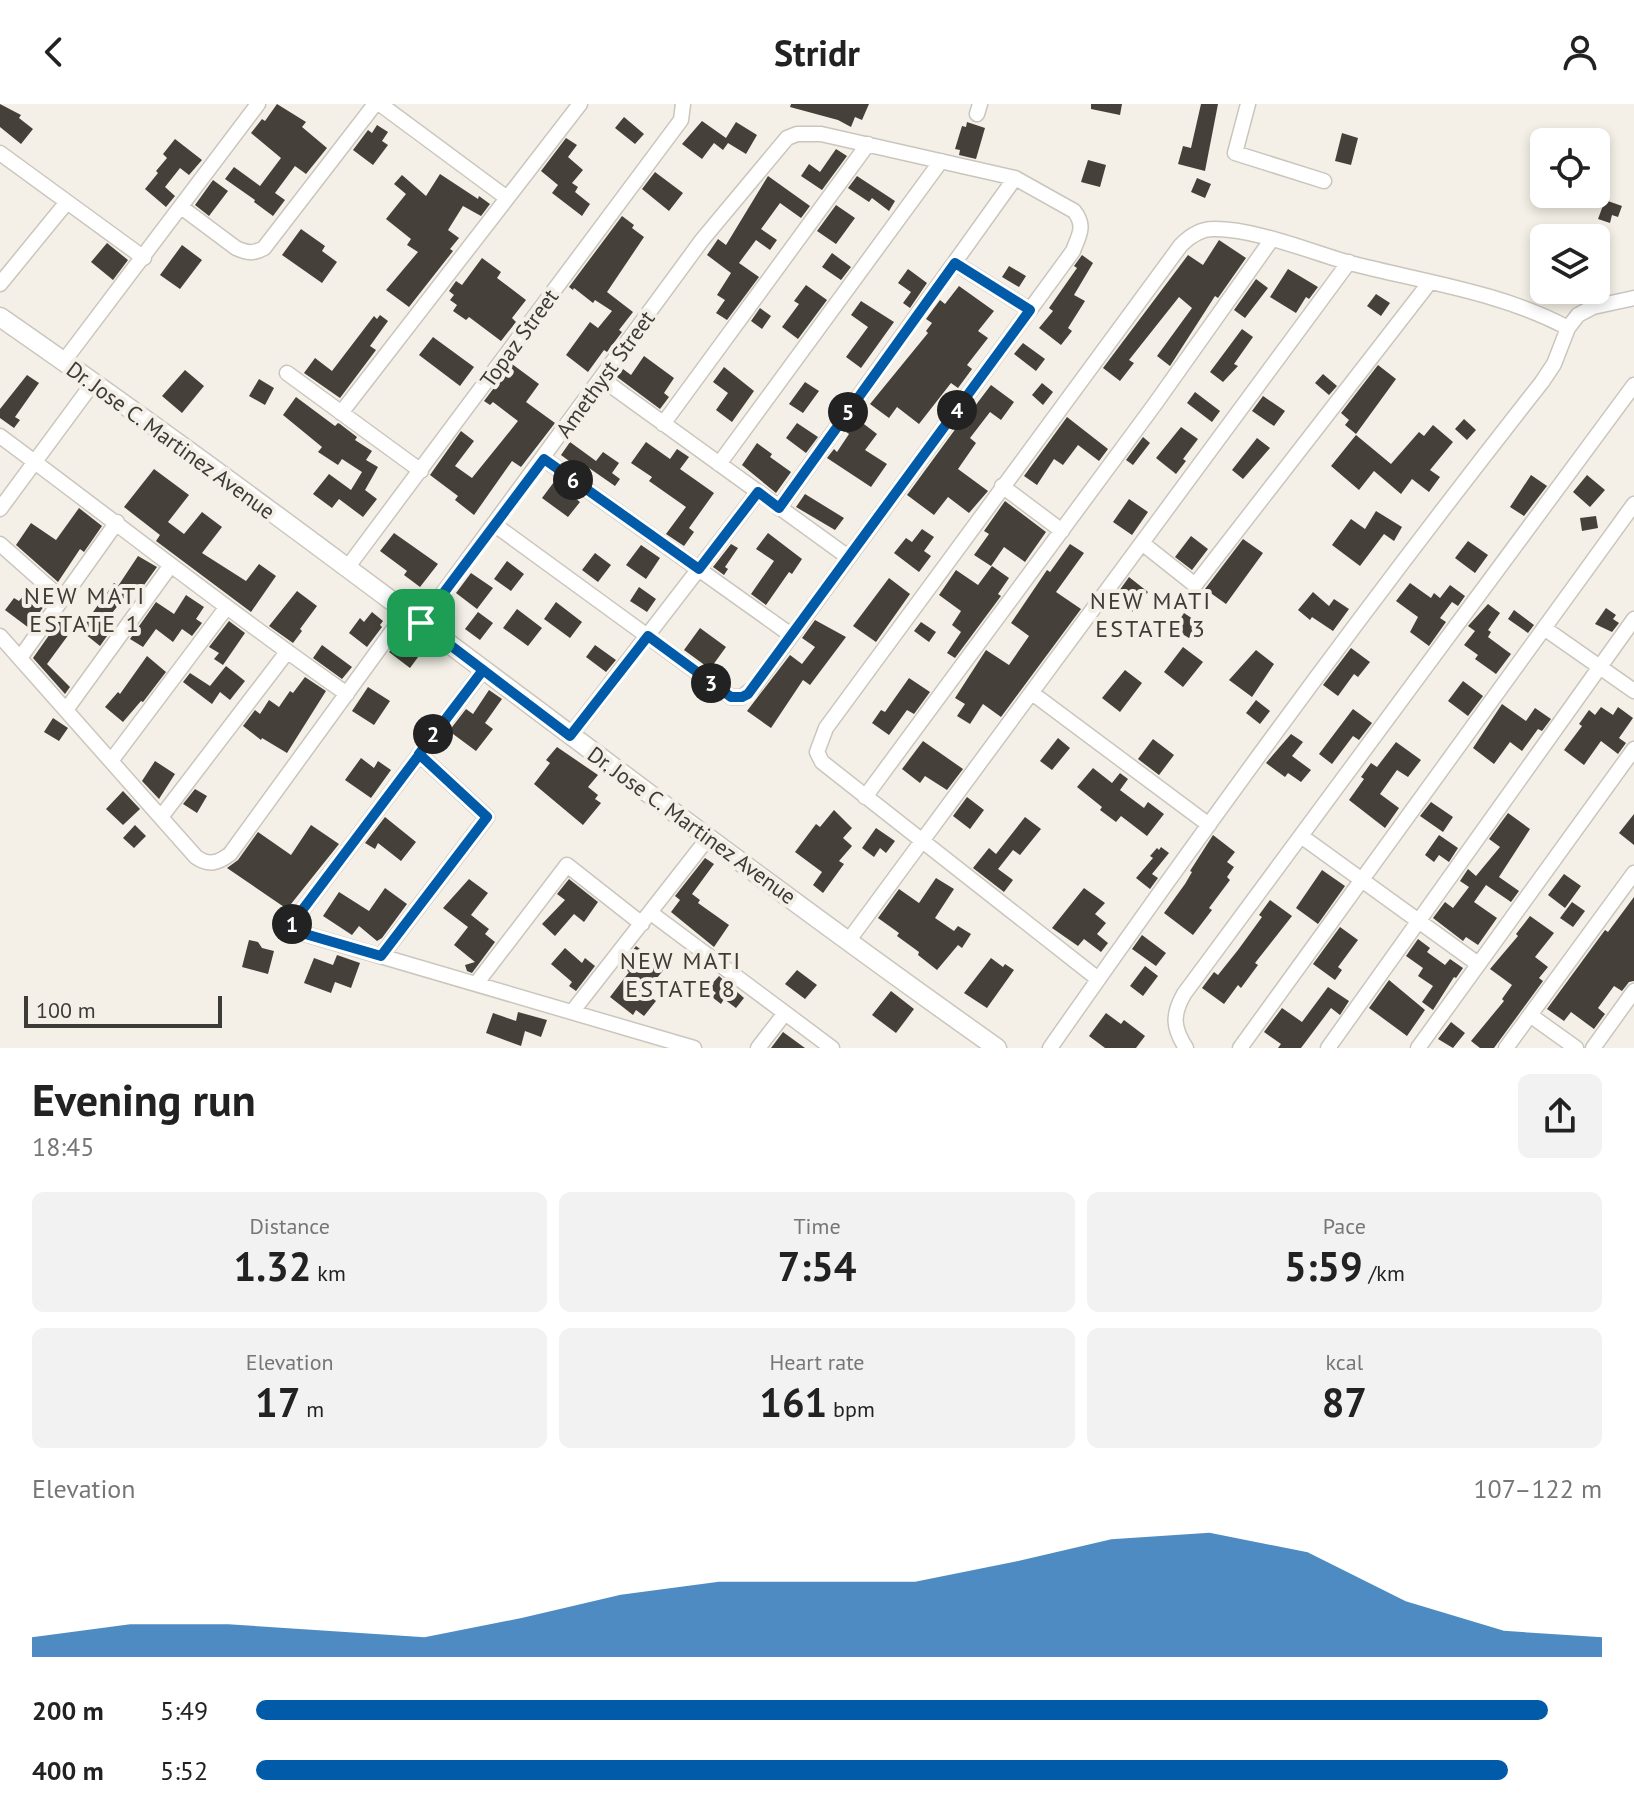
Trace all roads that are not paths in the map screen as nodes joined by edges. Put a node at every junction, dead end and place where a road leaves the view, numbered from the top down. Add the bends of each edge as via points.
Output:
1 (258, 104) edge
2 (378, 104) edge
3 (580, 104) edge
4 (683, 104) edge
5 (1248, 104) edge
6 (868, 144) junction
7 (0, 153) edge
8 (941, 161) junction
9 (1015, 178) junction
10 (1324, 181) dead end
11 (507, 198) junction
12 (67, 202) junction
13 (181, 207) junction
14 (1272, 239) junction
15 (144, 258) junction
16 (1349, 262) junction
17 (955, 263) junction
18 (1430, 282) junction
19 (0, 284) edge
20 (1634, 298) edge
21 (1030, 310) junction
22 (0, 317) edge
23 (1568, 328) junction
24 (64, 361) junction
25 (287, 373) dead end
26 (602, 379) junction
27 (93, 383) junction
28 (1634, 385) edge
29 (341, 413) junction
30 (663, 424) junction
31 (0, 436) edge
32 (544, 459) junction
33 (35, 462) junction
34 (719, 464) junction
35 (421, 471) junction
36 (1002, 486) junction
37 (758, 492) junction
38 (1634, 504) edge
39 (779, 508) junction
40 (0, 509) edge
41 (117, 522) junction
42 (495, 525) junction
43 (1062, 531) junction
44 (1142, 543) junction
45 (0, 544) edge
46 (848, 557) junction
47 (171, 565) junction
48 (347, 568) junction
49 (699, 569) junction
50 (62, 599) junction
51 (226, 608) junction
52 (413, 617) junction
53 (1634, 619) edge
54 (1544, 628) junction
55 (791, 635) junction
56 (0, 636) edge
57 (648, 636) junction
58 (287, 652) junction
59 (20, 658) junction
60 (1598, 667) junction
61 (483, 670) junction
62 (1634, 691) edge
63 (1032, 693) junction
64 (347, 694) junction
65 (66, 710) junction
66 (570, 736) junction
67 (1634, 749) edge
68 (419, 754) junction
69 (111, 761) junction
70 (865, 797) junction
71 (161, 817) junction
72 (1209, 825) junction
73 (1301, 836) junction
74 (708, 838) junction
75 (923, 842) junction
76 (1634, 873) edge
77 (1361, 880) junction
78 (646, 918) junction
79 (1417, 921) junction
80 (849, 940) junction
81 (381, 956) junction
82 (1478, 964) junction
83 (1098, 979) junction
84 (476, 984) junction
85 (1634, 991) edge
86 (572, 1012) junction
87 (785, 1013) junction
88 (1530, 1015) junction
89 (985, 1045) edge
90 (694, 1048) edge
91 (758, 1048) edge
92 (832, 1048) edge
93 (1050, 1048) edge
94 (1186, 1048) edge
95 (1240, 1048) edge
96 (1328, 1048) edge
97 (1418, 1048) edge
98 (1506, 1048) edge
99 (1576, 1048) edge
100 (1593, 1048) edge

1 - 13 street
2 - 11 street
2 - 13 street via 258,252 236,248
3 - 11 street
4 - 35 street, Topaz Street via 681,120
5 - 10 street via 1235,153
6 - 8 street
6 - 26 street, Amethyst Street via 797,134 779,146 702,240
6 - 30 street
7 - 12 street
8 - 9 street
8 - 34 street
9 - 17 street
9 - 21 street via 1074,211 1082,228 1073,251
11 - 29 street
12 - 15 street
12 - 19 street
13 - 15 street
14 - 16 street
14 - 36 street via 1212,228 1190,237
14 - 43 street
15 - 24 street
16 - 18 street
16 - 44 street
17 - 21 street
17 - 39 street
18 - 23 street via 1513,303
18 - 44 street via 1195,585
20 - 23 street via 1593,307
21 - 46 street
22 - 24 street, Dr. Jose C. Martinez Avenue
23 - 72 street via 1542,382 1258,753
24 - 27 street, Dr. Jose C. Martinez Avenue
25 - 29 street
26 - 30 street
26 - 32 street, Amethyst Street
27 - 33 street
27 - 48 street, Dr. Jose C. Martinez Avenue
28 - 73 street
29 - 35 street
30 - 34 street
31 - 33 street
32 - 42 street, Amethyst Street
32 - 49 street
33 - 40 street
33 - 41 street
34 - 37 street
35 - 48 street, Topaz Street
36 - 43 street
36 - 70 street via 819,742 822,762
37 - 39 street
37 - 49 street
38 - 54 street
39 - 46 street
41 - 47 street
41 - 50 street
42 - 52 street, Amethyst Street
42 - 57 street
43 - 70 street
44 - 63 street
45 - 50 street
46 - 55 street
47 - 51 street
47 - 65 street
48 - 52 street, Dr. Jose C. Martinez Avenue
49 - 55 street
49 - 57 street
50 - 59 street
51 - 58 street
51 - 69 street
52 - 61 street, Dr. Jose C. Martinez Avenue
52 - 64 street, Amethyst Street
53 - 60 street
54 - 60 street
54 - 77 street
55 - 57 street via 748,694 736,698
56 - 59 street
57 - 66 street
58 - 64 street
58 - 71 street
59 - 65 street
60 - 62 street
60 - 79 street
61 - 66 street, Dr. Jose C. Martinez Avenue
61 - 68 street
63 - 72 street
63 - 75 street
64 - 71 street, Amethyst Street via 221,860 203,862
65 - 69 street
66 - 74 street, Dr. Jose C. Martinez Avenue
67 - 82 street
68 - 81 street via 487,817
68 - 81 street via 288,929
69 - 71 street
70 - 75 street
72 - 83 street
73 - 77 street
73 - 94 street via 1176,1008 1177,1033
74 - 78 street
74 - 80 street, Dr. Jose C. Martinez Avenue
75 - 80 street
75 - 83 street
76 - 88 street
77 - 79 street
77 - 95 street
78 - 84 street via 567,865
78 - 86 street
78 - 87 street
79 - 82 street
79 - 96 street
80 - 89 street, Dr. Jose C. Martinez Avenue
81 - 84 street
82 - 97 street
83 - 93 street
84 - 86 street
85 - 100 street
86 - 90 street
87 - 91 street
87 - 92 street
88 - 98 street
88 - 99 street

